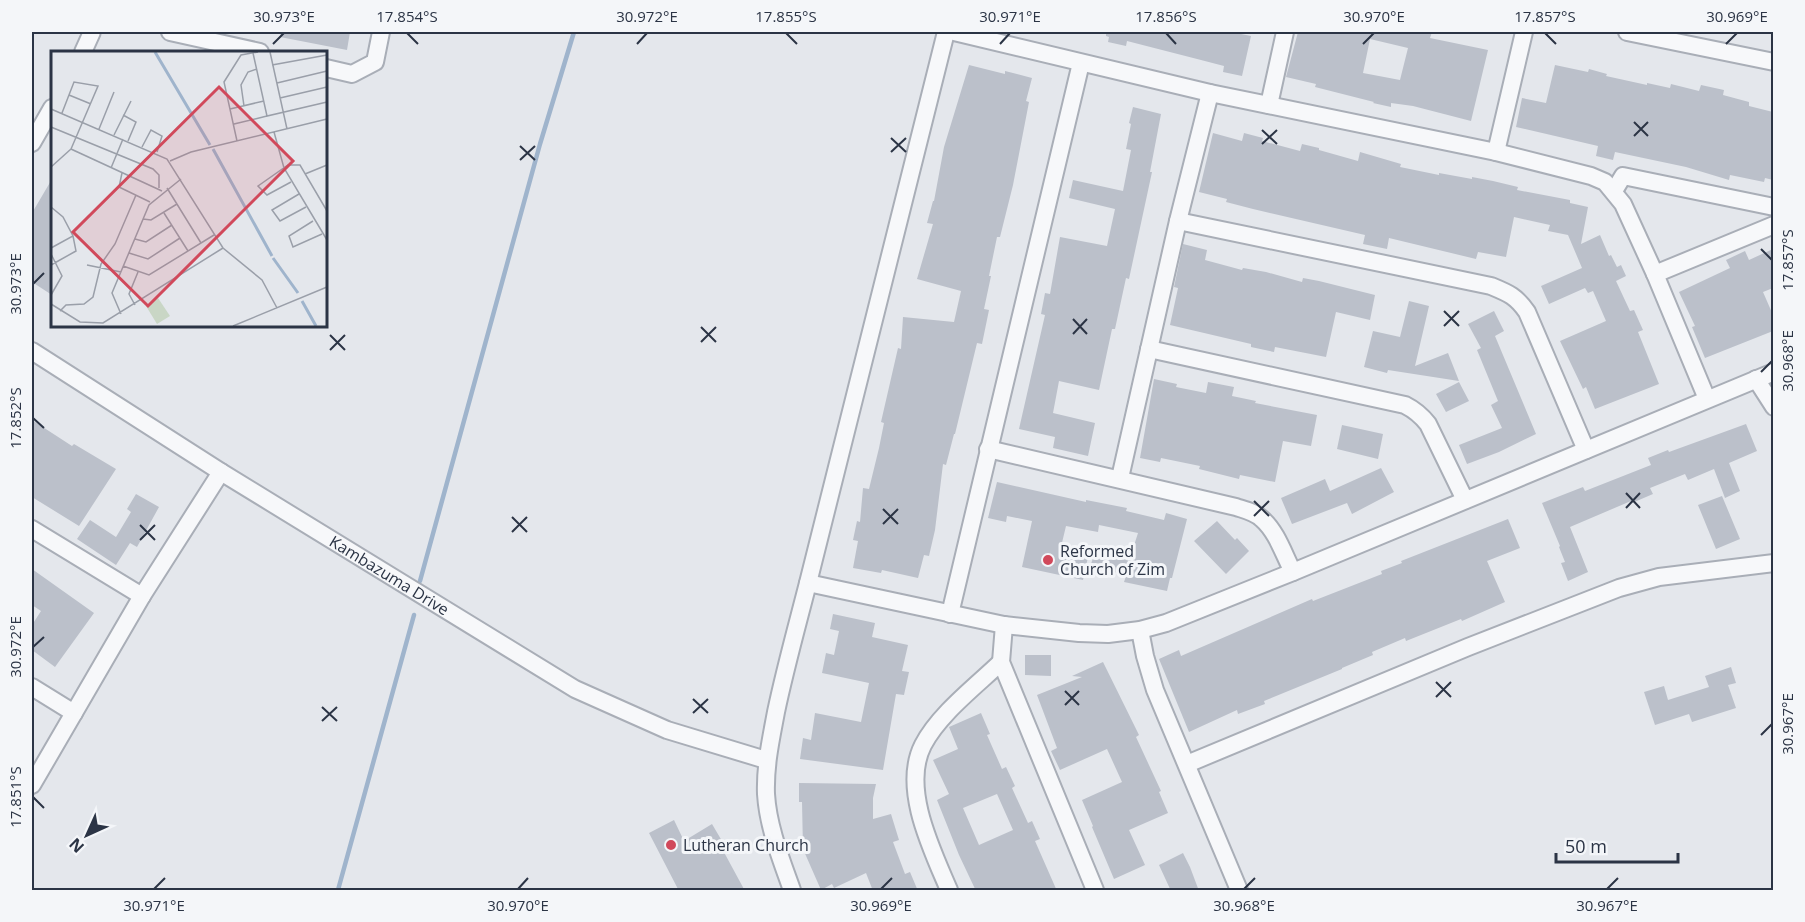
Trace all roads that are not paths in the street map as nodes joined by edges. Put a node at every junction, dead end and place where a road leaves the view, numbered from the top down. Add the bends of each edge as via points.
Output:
1 (92, 32) edge
2 (170, 32) edge
3 (381, 32) edge
4 (946, 32) edge
5 (954, 32) edge
6 (1285, 32) edge
7 (1524, 32) edge
8 (1627, 32) edge
9 (83, 51) edge
10 (256, 51) edge
11 (1773, 62) edge
12 (1081, 63) junction
13 (327, 68) edge
14 (1210, 93) junction
15 (1269, 105) junction
16 (51, 110) edge
17 (32, 143) edge
18 (1496, 152) junction
19 (1614, 191) junction
20 (1773, 207) edge
21 (1178, 221) junction
22 (1773, 225) edge
23 (1655, 274) junction
24 (1149, 350) junction
25 (32, 351) edge
26 (1773, 372) edge
27 (1756, 379) junction
28 (1707, 399) junction
29 (1773, 407) edge
30 (988, 448) junction
31 (1586, 450) junction
32 (221, 472) junction
33 (1120, 478) junction
34 (1465, 500) junction
35 (32, 529) edge
36 (1773, 563) edge
37 (1293, 572) junction
38 (808, 583) junction
39 (142, 596) junction
40 (950, 614) junction
41 (1004, 625) junction
42 (1140, 630) junction
43 (1001, 662) junction
44 (32, 687) edge
45 (74, 713) junction
46 (766, 760) junction
47 (1187, 764) junction
48 (32, 785) edge
49 (792, 891) edge
50 (949, 891) edge
51 (1095, 891) edge
52 (1239, 891) edge

1 - 9 street
2 - 10 street
3 - 13 street via 375,62 352,74
4 - 38 street
5 - 12 street
6 - 15 street
7 - 18 street
8 - 11 street
12 - 14 street
12 - 30 street
14 - 15 street
14 - 21 street
15 - 18 street
16 - 17 street
18 - 19 street via 1591,176
19 - 20 street via 1623,176
19 - 23 street
21 - 24 street
21 - 31 street via 1507,292 1527,312
22 - 23 street
23 - 28 street
24 - 33 street
24 - 34 street via 1405,405 1428,424
25 - 32 street, Kambazuma Drive
26 - 27 street
27 - 28 street
27 - 29 street
28 - 31 street
30 - 33 street
30 - 40 street
31 - 34 street
32 - 39 street
32 - 46 street, Kambazuma Drive via 575,689 667,730
33 - 37 street via 1252,512 1271,530
34 - 37 street
35 - 39 street
36 - 47 street via 1659,577 1619,588
37 - 42 street
38 - 40 street
38 - 46 street
39 - 45 street
40 - 41 street
41 - 42 street via 1079,633
41 - 43 street
42 - 47 street via 1152,682
43 - 50 street via 932,731 917,766 919,813
43 - 51 street
44 - 45 street
45 - 48 street
46 - 49 street via 769,819
47 - 52 street

